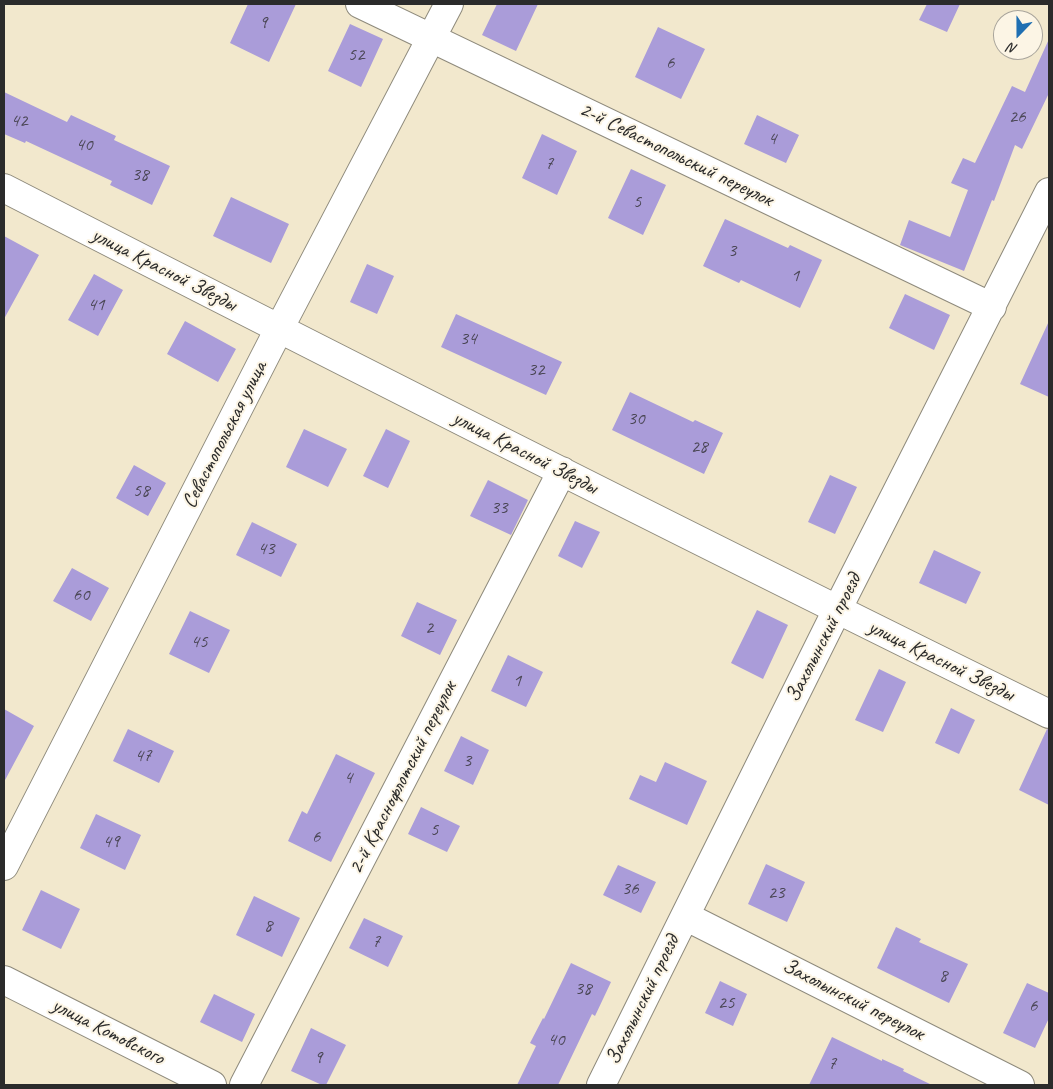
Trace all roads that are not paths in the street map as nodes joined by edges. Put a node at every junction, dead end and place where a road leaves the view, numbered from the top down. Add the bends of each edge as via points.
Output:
1 (360, 4) edge
2 (449, 4) edge
3 (432, 38) junction
4 (4, 188) edge
5 (1049, 192) edge
6 (992, 307) junction
7 (279, 329) junction
8 (562, 471) junction
9 (837, 610) junction
10 (1049, 714) edge
11 (4, 866) edge
12 (685, 916) junction
13 (4, 980) edge
14 (212, 1085) edge
15 (244, 1085) edge
16 (601, 1085) edge
17 (1020, 1085) edge

1 - 3 street, 2-й Севастопольский переулок
2 - 3 street, Севастопольская улица
3 - 6 street, 2-й Севастопольский переулок
3 - 7 street, Севастопольская улица
4 - 7 street, улица Красной Звезды
5 - 6 street, Захолынский проезд
6 - 9 street, Захолынский проезд
7 - 8 street, улица Красной Звезды
7 - 11 street, Севастопольская улица
8 - 9 street, улица Красной Звезды
8 - 15 street, 2-й Краснофлотский переулок
9 - 10 street, улица Красной Звезды
9 - 12 street, Захолынский проезд
12 - 16 street, Захолынский проезд
12 - 17 street, Захолынский переулок
13 - 14 street, улица Котовского

